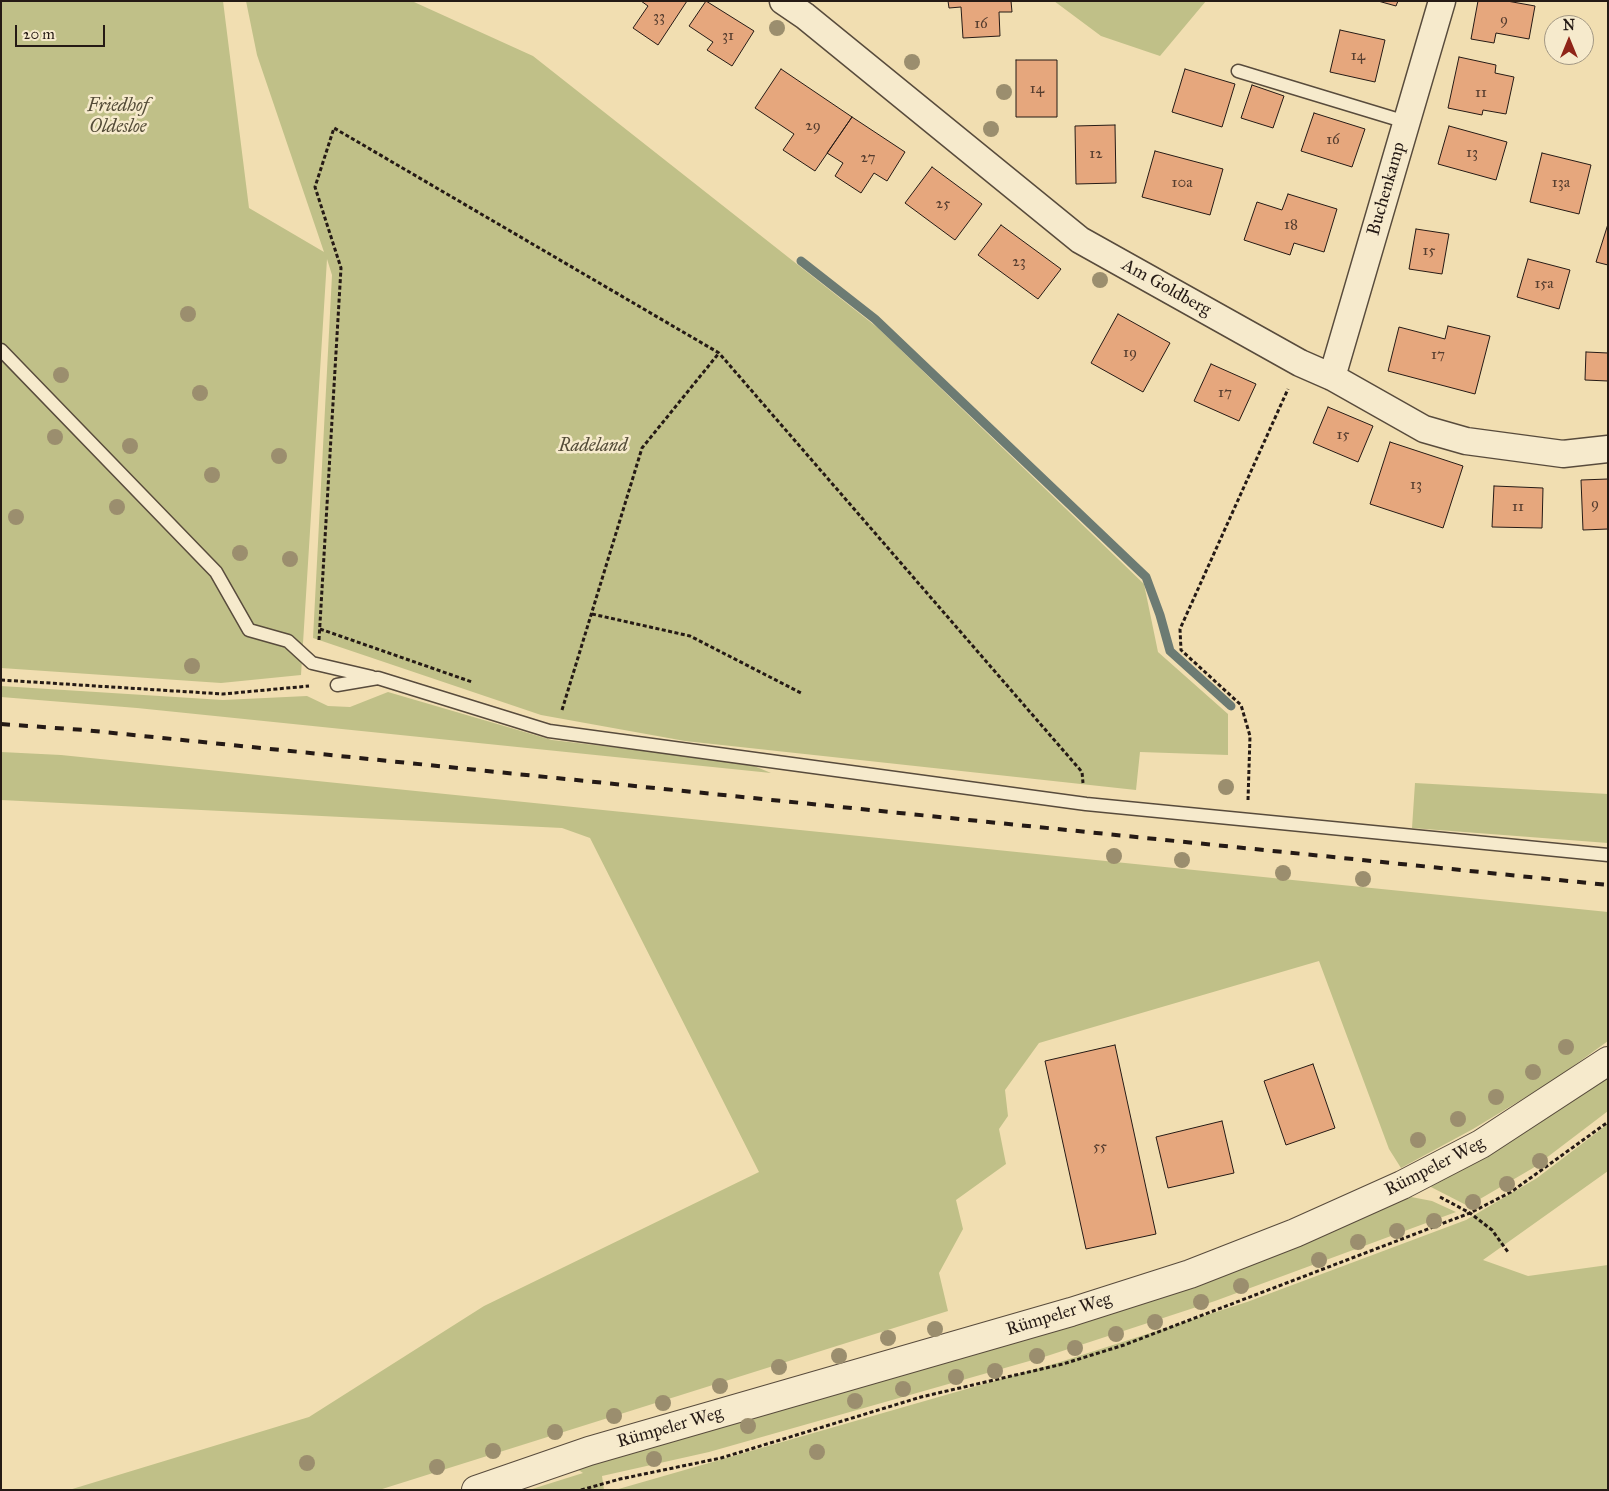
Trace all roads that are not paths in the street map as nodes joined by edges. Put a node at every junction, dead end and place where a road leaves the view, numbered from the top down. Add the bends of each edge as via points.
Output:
1 (783, 1) edge
2 (1442, 1) edge
3 (807, 9) edge
4 (1238, 71) dead end
5 (1406, 122) junction
6 (1, 350) edge
7 (1332, 377) junction
8 (1608, 449) edge
9 (378, 678) junction
10 (337, 686) road end
11 (1608, 855) edge
12 (1608, 1061) edge
13 (476, 1490) edge

1 - 3 street, Am Goldberg
2 - 5 street, Buchenkamp
3 - 7 street, Am Goldberg via 1080,240 1300,363
4 - 5 lane
5 - 7 street, Buchenkamp
6 - 9 lane via 216,572 249,630 288,641 312,663
7 - 8 street, Am Goldberg via 1424,429 1466,441 1563,454
9 - 10 lane
9 - 11 lane via 549,731 1086,804
12 - 13 street, Rümpeler Weg via 1481,1144 1402,1185 1295,1233 1190,1274 1062,1315 589,1451

